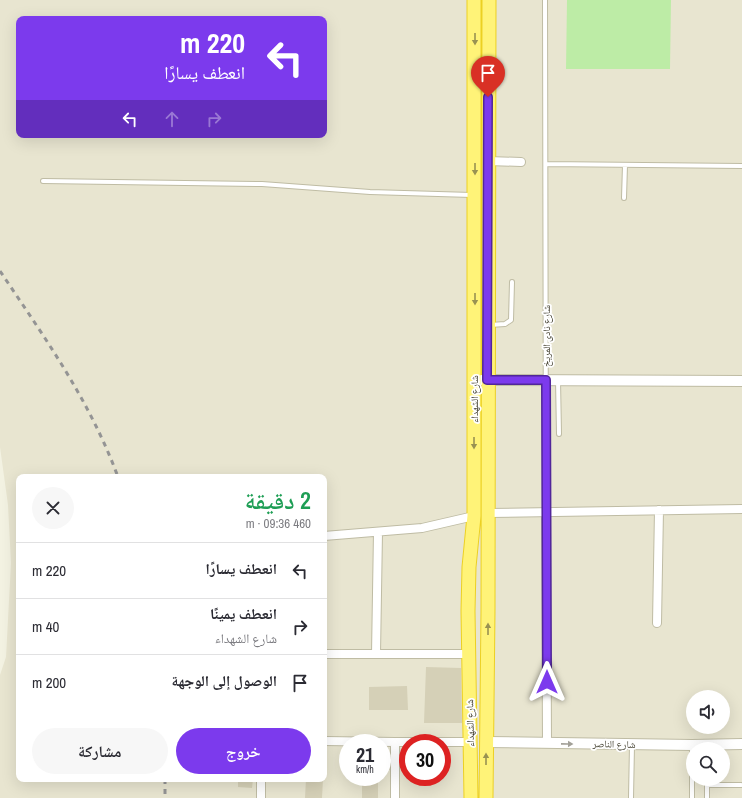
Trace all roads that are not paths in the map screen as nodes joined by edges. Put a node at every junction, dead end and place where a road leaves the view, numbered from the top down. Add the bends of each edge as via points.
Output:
1 (474, 0) edge
2 (489, 0) edge
3 (545, 0) edge
4 (488, 162) junction
5 (521, 162) dead end
6 (546, 164) junction
7 (625, 165) junction
8 (742, 166) edge
9 (43, 181) dead end
10 (475, 195) junction
11 (624, 198) dead end
12 (512, 282) dead end
13 (487, 325) junction
14 (481, 380) junction
15 (546, 380) junction
16 (558, 380) junction
17 (742, 381) edge
18 (559, 434) dead end
19 (742, 509) edge
20 (659, 510) junction
21 (546, 512) junction
22 (488, 513) junction
23 (474, 516) junction
24 (378, 532) junction
25 (327, 536) edge
26 (469, 567) junction
27 (488, 569) junction
28 (468, 611) junction
29 (488, 611) junction
30 (658, 623) dead end
31 (327, 654) edge
32 (376, 654) junction
33 (469, 654) junction
34 (327, 741) edge
35 (395, 742) junction
36 (471, 742) junction
37 (486, 742) junction
38 (547, 743) junction
39 (632, 744) junction
40 (742, 744) edge
41 (686, 745) edge
42 (730, 745) edge
43 (262, 782) edge
44 (730, 785) edge
45 (741, 785) edge
46 (692, 786) edge
47 (707, 786) edge
48 (261, 798) edge
49 (395, 798) edge
50 (471, 798) edge
51 (486, 798) edge
52 (631, 798) edge
53 (692, 798) edge
54 (707, 798) edge

1 -> 10 highway, شارع الشهداء
2 - 4 highway, شارع الشهداء
3 - 6 lane, شارع نادى المريخ
4 - 5 street
4 - 13 highway, شارع الشهداء
6 - 7 lane
6 - 15 lane, شارع نادى المريخ
7 - 8 lane
7 - 11 lane
9 - 10 lane via 262,184 370,192
10 -> 14 highway, شارع الشهداء
12 - 13 lane via 511,320 505,324
13 - 14 highway, شارع الشهداء
14 - 15 street
14 - 22 highway, شارع الشهداء
14 -> 23 highway, شارع الشهداء
15 - 16 street
15 - 21 lane, شارع نادى المريخ
16 - 17 street
16 - 18 lane
19 - 20 street
20 - 21 street
20 - 30 street
21 - 22 street
21 - 38 street, شارع نادى المريخ
22 - 27 highway, شارع الشهداء
23 - 24 street via 434,527
23 - 26 highway, شارع الشهداء
24 - 25 street
24 - 32 street
26 - 27 highway via 478,571
26 - 28 highway, شارع الشهداء
27 - 29 highway, شارع الشهداء
28 - 29 highway via 478,607
28 - 33 highway, شارع الشهداء
37 -> 29 highway, شارع الشهداء
31 - 32 street
32 - 33 street
33 - 36 highway, شارع الشهداء
34 - 35 street
35 - 36 street
35 - 49 street
36 - 50 highway, شارع الشهداء
37 - 38 street, شارع الناصر
51 -> 37 highway, شارع الشهداء
38 -> 39 street, شارع الناصر
39 - 41 street, شارع الناصر
39 - 52 lane
40 - 42 street, شارع الناصر
43 - 48 street
44 - 45 lane
46 - 53 lane
47 - 54 lane

